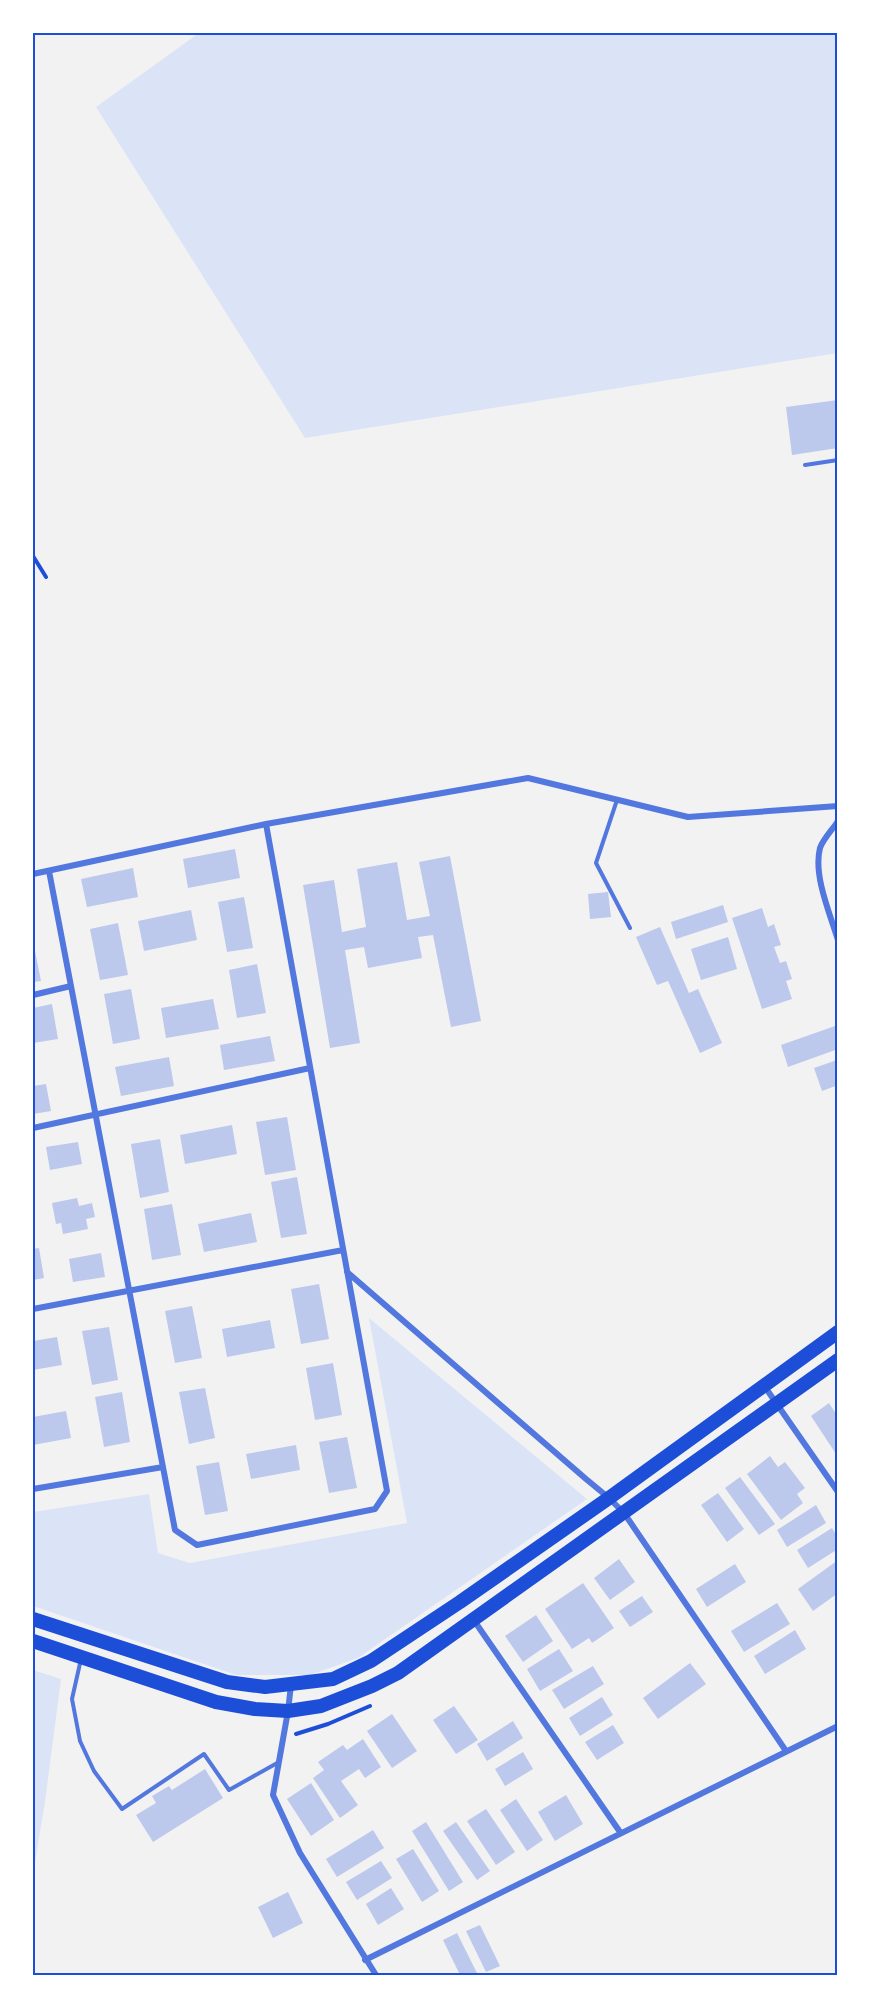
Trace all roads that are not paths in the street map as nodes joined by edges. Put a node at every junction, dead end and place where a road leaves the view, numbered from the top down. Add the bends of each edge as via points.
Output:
1 (838, 460) edge
2 (805, 465) dead end
3 (617, 800) junction
4 (838, 806) edge
5 (838, 821) edge
6 (266, 824) junction
7 (49, 871) junction
8 (33, 874) edge
9 (630, 928) dead end
10 (838, 940) edge
11 (71, 986) junction
12 (33, 995) edge
13 (310, 1068) junction
14 (95, 1114) junction
15 (33, 1128) edge
16 (343, 1250) junction
17 (347, 1272) junction
18 (129, 1291) junction
19 (33, 1309) edge
20 (838, 1332) edge
21 (838, 1360) edge
22 (764, 1386) junction
23 (776, 1405) junction
24 (163, 1467) junction
25 (33, 1489) edge
26 (838, 1492) edge
27 (609, 1498) junction
28 (624, 1513) junction
29 (472, 1618) junction
30 (33, 1619) edge
31 (33, 1641) edge
32 (82, 1658) junction
33 (291, 1685) junction
34 (288, 1711) junction
35 (838, 1726) edge
36 (786, 1751) junction
37 (279, 1762) junction
38 (620, 1832) junction
39 (365, 1960) junction
40 (376, 1975) edge

1 - 2 lane
3 - 4 street via 688,817
3 - 6 street via 528,778
3 - 9 lane via 596,863
5 - 10 street via 820,848 819,871
6 - 7 street
6 - 13 street
7 - 8 street
7 - 11 street
11 - 12 street
11 - 14 street
13 - 14 street
13 - 16 street
14 - 15 street
14 - 18 street
16 - 17 street
16 - 18 street
17 - 24 street via 387,1491 375,1509 197,1545 175,1530
17 - 27 street
18 - 19 street
18 - 24 street
20 - 22 main road
21 - 23 main road
22 - 23 street
22 - 27 main road
23 - 26 street
23 - 28 main road
24 - 25 street
27 - 28 street
27 - 33 main road via 371,1661 333,1679
28 - 29 main road
28 - 36 street
29 - 34 main road via 398,1673 321,1706
29 - 38 street
30 - 33 main road via 227,1682 266,1687
31 - 32 main road
32 - 34 main road via 216,1702
32 - 37 lane via 72,1699 80,1741 94,1771 122,1809 204,1754 229,1791
33 - 34 street
34 - 37 street
35 - 36 street
36 - 38 street
37 - 39 street via 273,1795 300,1853
38 - 39 street
39 - 40 street

